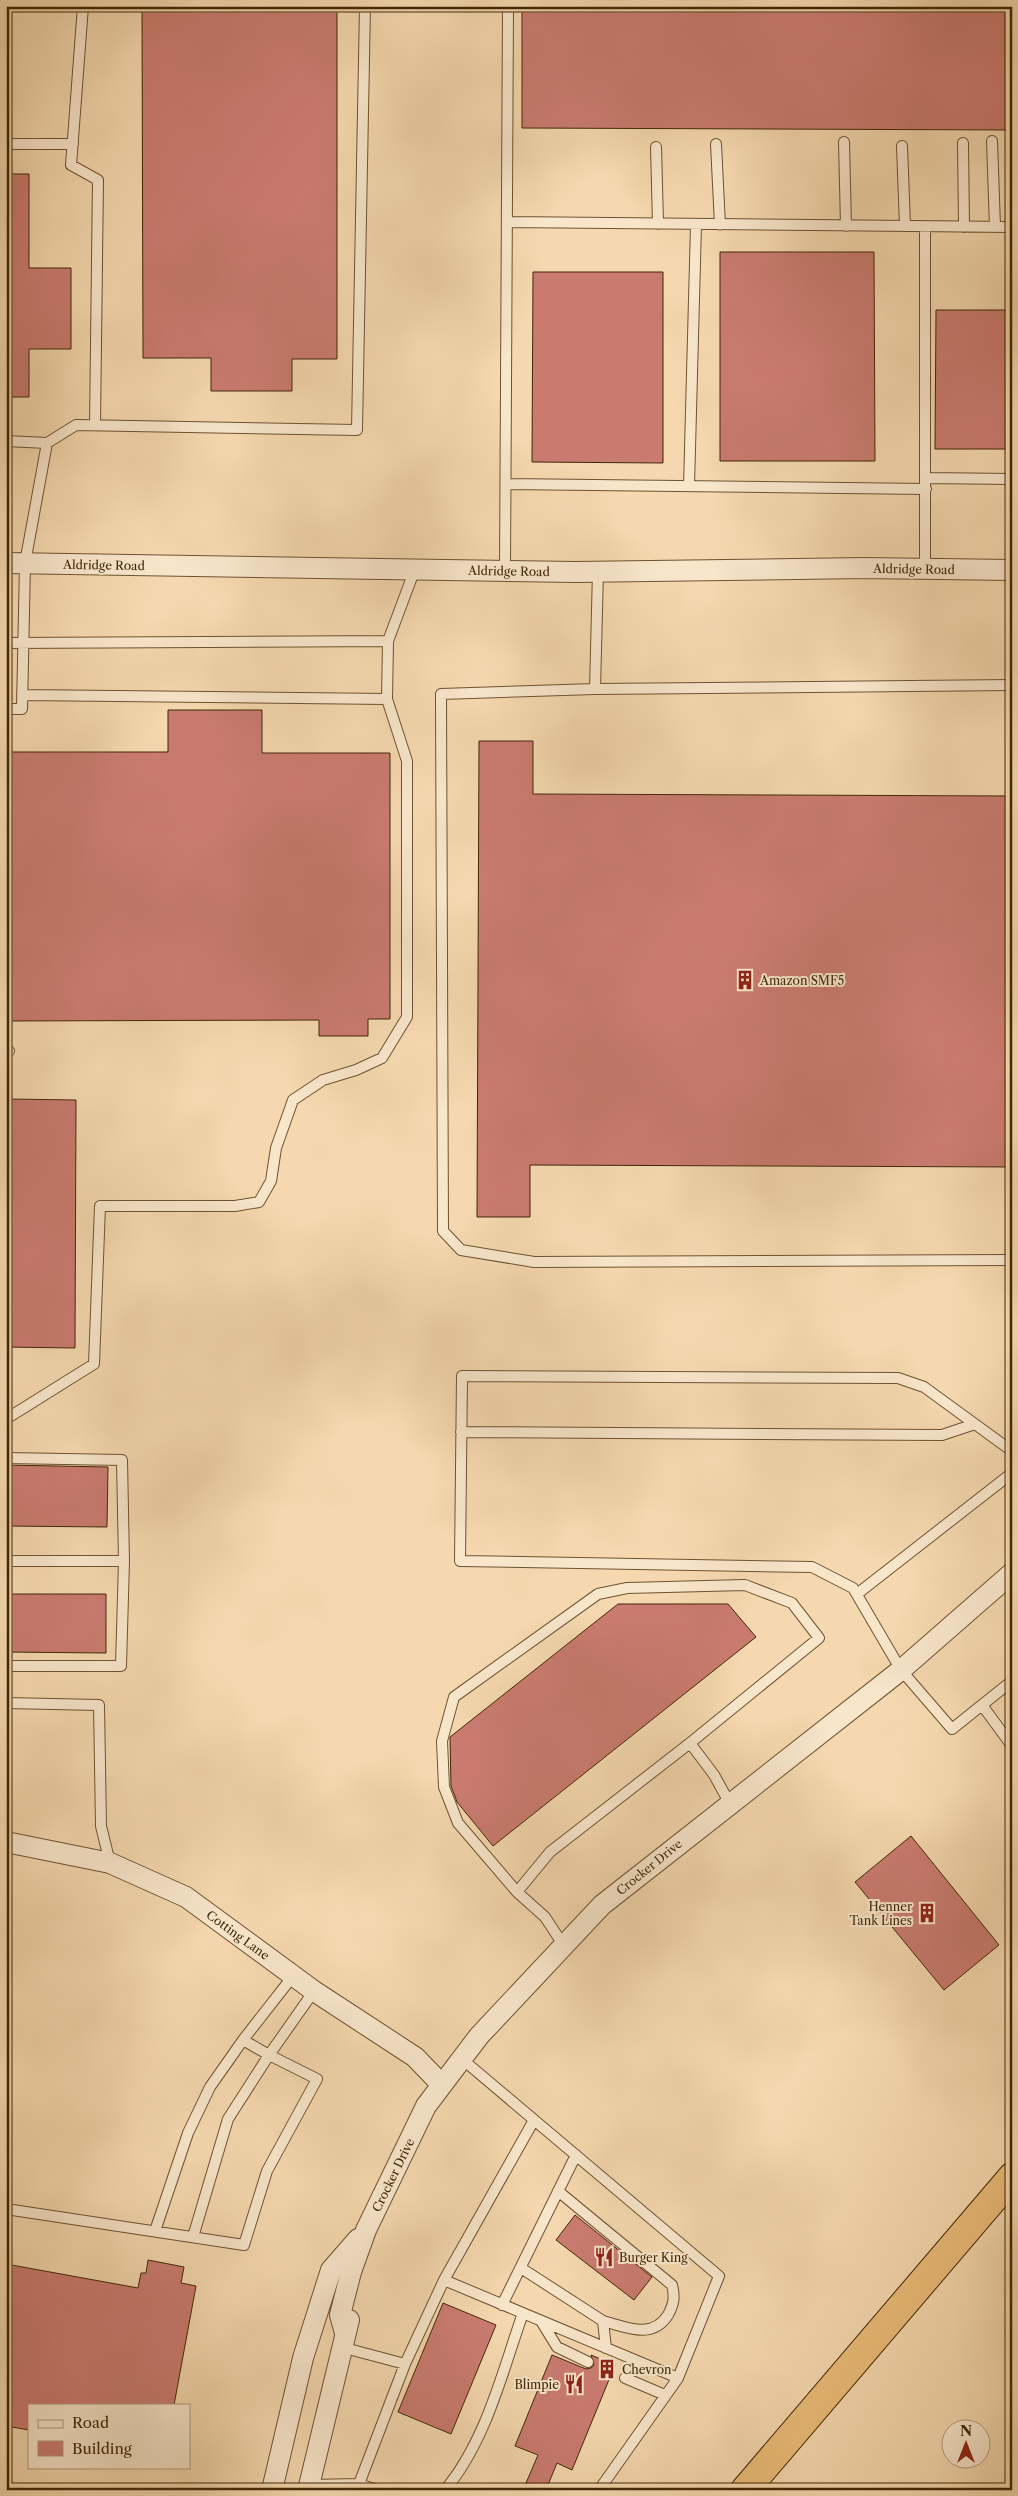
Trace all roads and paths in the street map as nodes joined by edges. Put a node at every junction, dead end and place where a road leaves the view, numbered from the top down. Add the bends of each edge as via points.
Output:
1 (83, 6) edge
2 (365, 6) edge
3 (508, 6) edge
4 (992, 141) dead end
5 (844, 142) dead end
6 (963, 143) dead end
7 (6, 144) edge
8 (73, 144) junction
9 (716, 144) dead end
10 (902, 146) dead end
11 (656, 147) dead end
12 (508, 222) junction
13 (658, 224) junction
14 (696, 225) junction
15 (720, 226) junction
16 (846, 226) junction
17 (905, 226) junction
18 (925, 227) junction
19 (964, 227) junction
20 (994, 227) junction
21 (1012, 227) edge
22 (95, 425) junction
23 (6, 441) edge
24 (47, 443) junction
25 (926, 478) junction
26 (1012, 479) edge
27 (506, 484) junction
28 (689, 486) junction
29 (926, 489) junction
30 (15, 563) edge
31 (416, 569) junction
32 (925, 569) junction
33 (1012, 570) edge
34 (505, 571) junction
35 (598, 572) junction
36 (388, 641) junction
37 (6, 643) edge
38 (23, 643) junction
39 (1012, 685) edge
40 (595, 689) junction
41 (22, 695) junction
42 (387, 699) junction
43 (6, 709) edge
44 (1012, 1260) edge
45 (6, 1419) edge
46 (975, 1424) junction
47 (461, 1432) junction
48 (1012, 1451) edge
49 (6, 1458) edge
50 (1012, 1473) edge
51 (6, 1561) edge
52 (124, 1561) junction
53 (1012, 1573) edge
54 (857, 1594) junction
55 (6, 1666) edge
56 (901, 1670) junction
57 (1012, 1681) edge
58 (6, 1703) edge
59 (982, 1705) junction
60 (690, 1743) junction
61 (1012, 1746) edge
62 (730, 1802) junction
63 (6, 1842) edge
64 (110, 1863) junction
65 (517, 1892) junction
66 (564, 1946) junction
67 (293, 1976) junction
68 (314, 1991) junction
69 (243, 2040) junction
70 (269, 2055) junction
71 (462, 2059) junction
72 (442, 2085) junction
73 (534, 2120) junction
74 (576, 2155) junction
75 (1012, 2177) edge
76 (558, 2191) junction
77 (6, 2208) edge
78 (366, 2230) junction
79 (155, 2231) junction
80 (193, 2238) junction
81 (521, 2268) junction
82 (444, 2280) junction
83 (502, 2305) junction
84 (523, 2314) junction
85 (541, 2321) junction
86 (603, 2321) junction
87 (343, 2340) junction
88 (606, 2348) junction
89 (588, 2362) dead end
90 (405, 2364) junction
91 (625, 2378) dead end
92 (678, 2378) junction
93 (665, 2395) junction
94 (359, 2484) junction
95 (309, 2487) edge
96 (272, 2490) edge
97 (376, 2490) edge
98 (445, 2490) edge
99 (599, 2490) edge
100 (745, 2490) edge

1 - 8 lane
2 - 22 lane via 358,430
3 - 12 lane
4 - 20 lane
5 - 16 lane
6 - 19 lane
7 - 8 lane
8 - 22 lane via 71,165 98,180
9 - 15 lane
10 - 17 lane
11 - 13 lane
12 - 13 lane
12 - 27 lane
13 - 14 lane
14 - 15 lane
14 - 28 lane
15 - 16 lane
16 - 17 lane
17 - 18 lane
18 - 19 lane
18 - 25 lane
19 - 20 lane
20 - 21 lane
22 - 24 lane via 76,425
23 - 24 lane
24 - 30 lane
25 - 26 lane
25 - 29 lane
27 - 28 lane
27 - 34 lane
28 - 29 lane
29 - 32 lane
30 - 31 street, Aldridge Road
30 - 38 lane
31 - 34 street, Aldridge Road
31 - 36 lane
32 - 33 street, Aldridge Road
32 - 35 street, Aldridge Road
34 - 35 street, Aldridge Road
35 - 40 lane
36 - 38 lane
36 - 42 lane
37 - 38 lane
38 - 41 lane
39 - 40 lane
40 - 44 lane via 441,694 442,1231 462,1250 534,1262
41 - 42 lane
41 - 43 lane via 22,709
42 - 45 lane via 407,761 408,1017 382,1058 323,1080 293,1100 276,1148 271,1181 259,1202 235,1206 100,1206 94,1364
46 - 47 lane via 942,1435
46 - 47 lane via 924,1387 898,1378 462,1376
46 - 48 lane
47 - 54 lane via 460,1561 812,1567 853,1588
49 - 52 lane via 122,1460
50 - 54 lane
51 - 52 lane
52 - 55 lane via 121,1666
53 - 56 street, Crocker Drive
54 - 56 lane
56 - 59 lane via 952,1729
56 - 62 street, Crocker Drive
57 - 59 lane
58 - 64 lane via 99,1705 101,1826
59 - 61 lane
60 - 62 lane
60 - 65 lane via 550,1852
60 - 65 lane via 819,1638 792,1603 745,1585 627,1588 598,1594 454,1697 442,1742 444,1787 458,1823
62 - 66 street, Crocker Drive via 602,1905
63 - 64 street, Cotting Lane
64 - 67 street, Cotting Lane via 186,1897
65 - 66 lane via 545,1916
66 - 71 street, Crocker Drive via 479,2036
67 - 68 street, Cotting Lane
67 - 69 lane
68 - 70 lane
68 - 72 street, Cotting Lane via 415,2057
69 - 70 lane
69 - 79 lane via 210,2087 188,2133
70 - 80 lane via 228,2119
70 - 80 lane via 317,2079 267,2171 244,2245
71 - 72 street, Crocker Drive
71 - 73 lane
72 - 78 street, Crocker Drive via 426,2106
73 - 74 lane
73 - 82 lane
74 - 76 lane
74 - 92 lane via 719,2276
75 - 100 highway
76 - 81 lane
76 - 86 lane via 672,2285 674,2303 660,2326 648,2331
77 - 79 lane
78 - 87 street, Crocker Drive via 364,2265
78 - 96 street, Crocker Drive via 331,2270 303,2358
79 - 80 lane
81 - 83 lane
81 - 86 lane
82 - 83 lane
82 - 90 lane
83 - 84 lane
84 - 85 lane
84 - 98 lane via 486,2421
85 - 88 lane
85 - 89 lane via 557,2347
86 - 88 lane
87 - 90 lane
87 - 95 street, Crocker Drive
88 - 92 lane
90 - 94 lane
91 - 93 lane
92 - 93 lane
93 - 99 lane
94 - 95 lane
94 - 97 lane

